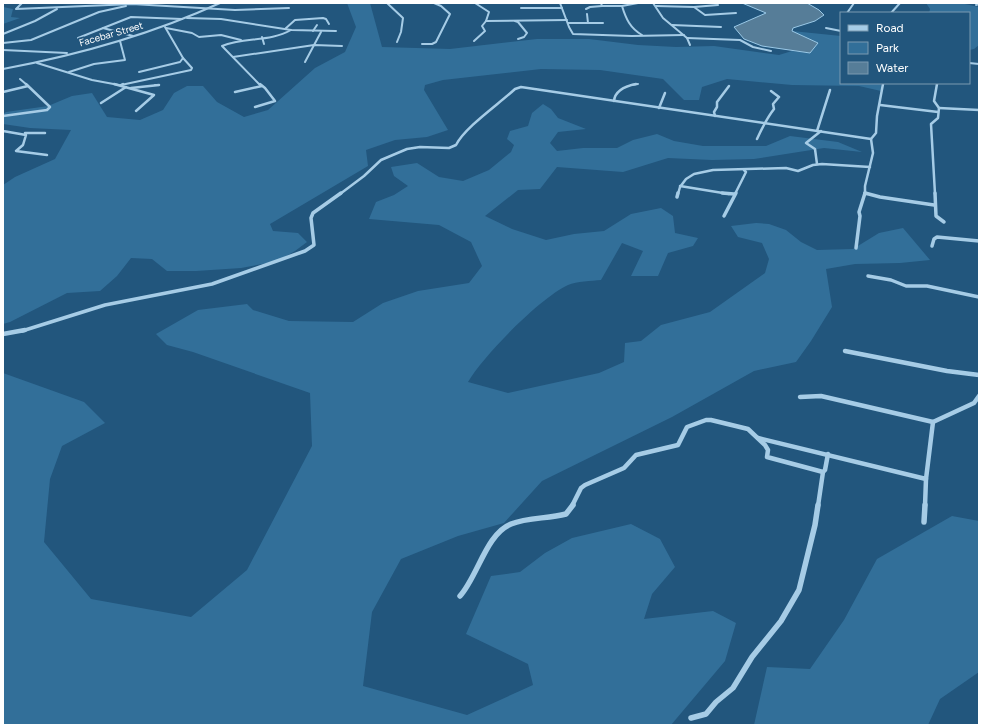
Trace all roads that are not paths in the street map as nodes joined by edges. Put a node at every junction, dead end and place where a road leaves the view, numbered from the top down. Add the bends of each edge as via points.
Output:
1 (22, 3) edge
2 (132, 3) edge
3 (220, 3) edge
4 (387, 3) edge
5 (434, 3) edge
6 (475, 3) edge
7 (560, 3) edge
8 (638, 3) edge
9 (653, 3) edge
10 (854, 3) edge
11 (900, 3) edge
12 (280, 4) dead end
13 (602, 4) edge
14 (979, 4) edge
15 (718, 5) dead end
16 (976, 5) dead end
17 (622, 6) junction
18 (656, 6) junction
19 (694, 7) junction
20 (58, 8) junction
21 (210, 8) junction
22 (279, 8) junction
23 (289, 8) dead end
24 (521, 8) dead end
25 (562, 8) junction
26 (586, 9) dead end
27 (848, 12) edge
28 (892, 12) edge
29 (736, 13) dead end
30 (587, 14) dead end
31 (187, 18) junction
32 (183, 19) junction
33 (256, 19) dead end
34 (486, 21) junction
35 (517, 21) junction
36 (568, 22) junction
37 (588, 23) junction
38 (603, 23) dead end
39 (252, 24) junction
40 (329, 24) dead end
41 (317, 25) dead end
42 (671, 25) junction
43 (327, 26) dead end
44 (165, 27) junction
45 (721, 27) dead end
46 (103, 28) junction
47 (333, 28) dead end
48 (826, 28) dead end
49 (285, 29) junction
50 (291, 30) junction
51 (313, 31) junction
52 (336, 31) dead end
53 (840, 31) edge
54 (322, 32) junction
55 (3, 34) edge
56 (642, 35) junction
57 (684, 35) junction
58 (135, 36) junction
59 (262, 37) junction
60 (78, 38) dead end
61 (687, 38) junction
62 (518, 39) dead end
63 (242, 40) junction
64 (120, 41) junction
65 (474, 41) dead end
66 (397, 42) dead end
67 (3, 43) edge
68 (264, 44) dead end
69 (422, 44) dead end
70 (690, 45) dead end
71 (314, 46) junction
72 (342, 46) dead end
73 (3, 50) edge
74 (771, 51) dead end
75 (71, 54) junction
76 (233, 57) junction
77 (183, 58) junction
78 (305, 62) dead end
79 (36, 63) junction
80 (3, 69) edge
81 (69, 72) junction
82 (139, 72) dead end
83 (20, 79) dead end
84 (638, 84) dead end
85 (883, 84) edge
86 (937, 84) edge
87 (120, 85) junction
88 (159, 85) dead end
89 (28, 86) junction
90 (262, 86) junction
91 (729, 86) dead end
92 (126, 87) junction
93 (131, 88) junction
94 (830, 90) dead end
95 (771, 91) dead end
96 (3, 92) edge
97 (235, 92) dead end
98 (665, 94) dead end
99 (614, 101) junction
100 (101, 102) dead end
101 (880, 105) junction
102 (255, 107) dead end
103 (659, 108) junction
104 (939, 108) junction
105 (979, 110) edge
106 (136, 111) dead end
107 (938, 112) junction
108 (3, 116) edge
109 (714, 116) junction
110 (766, 123) junction
111 (3, 131) edge
112 (819, 131) junction
113 (45, 132) dead end
114 (24, 133) junction
115 (757, 139) dead end
116 (871, 139) junction
117 (47, 155) dead end
118 (817, 164) junction
119 (870, 167) junction
120 (744, 170) junction
121 (680, 186) junction
122 (866, 192) junction
123 (734, 194) junction
124 (677, 197) dead end
125 (925, 205) junction
126 (934, 205) junction
127 (935, 211) junction
128 (724, 216) dead end
129 (944, 222) dead end
130 (979, 241) edge
131 (932, 246) dead end
132 (856, 248) dead end
133 (868, 276) dead end
134 (979, 297) edge
135 (3, 334) edge
136 (845, 351) dead end
137 (979, 375) edge
138 (979, 396) edge
139 (800, 397) dead end
140 (933, 422) junction
141 (757, 438) junction
142 (828, 454) junction
143 (823, 472) junction
144 (926, 479) junction
145 (924, 522) dead end
146 (460, 596) dead end
147 (692, 718) dead end

1 - 20 street via 15,8
2 - 20 street
2 - 21 street
2 - 67 street via 98,12 31,40
3 - 21 street, Facebar Street
4 - 66 street via 403,18
5 - 69 street via 450,14 436,42
6 - 34 street via 488,11
7 - 25 street
8 - 17 street
9 - 18 street
10 - 27 street
11 - 28 street
12 - 22 street
13 - 17 street
13 - 26 street
14 - 16 street
15 - 19 street
17 - 56 street via 627,22
18 - 19 street
18 - 42 street
19 - 29 street via 705,15
20 - 55 street
21 - 22 street
21 - 31 street, Facebar Street
22 - 23 street
24 - 25 street
25 - 36 street
30 - 37 street
31 - 32 street, Facebar Street
31 - 39 street via 221,19
32 - 44 street, Facebar Street
32 - 46 street via 131,17
33 - 39 street
34 - 35 street
34 - 65 street via 482,26 485,31
35 - 36 street via 537,19
35 - 62 street via 527,34
36 - 37 street
36 - 56 street via 569,29 575,35
37 - 38 street
39 - 49 street
40 - 49 street via 323,18 298,20
41 - 51 street
42 - 45 street
42 - 57 street
43 - 54 street
44 - 58 street, Facebar Street
44 - 63 street via 192,32 198,37 221,35
44 - 77 street
46 - 58 street
46 - 60 street
47 - 54 street
48 - 53 street
49 - 50 street
50 - 51 street
50 - 59 street
51 - 54 street
52 - 54 street
54 - 71 street
56 - 57 street
57 - 61 street
58 - 64 street, Facebar Street
59 - 63 street
59 - 68 street
61 - 70 street
61 - 74 street via 740,40 752,47
63 - 76 street via 222,46
64 - 75 street, Facebar Street
64 - 81 street via 126,60 94,64
71 - 72 street
71 - 76 street
71 - 78 street
73 - 75 street
75 - 79 street, Facebar Street
76 - 90 street
77 - 82 street via 180,62
77 - 87 street via 191,70
79 - 80 street, Facebar Street
79 - 81 street
81 - 87 street via 99,82
83 - 89 street
84 - 99 street via 623,87
85 - 101 street
86 - 104 street via 934,102
87 - 92 street
88 - 93 street
89 - 96 street
89 - 108 street via 50,107 49,109
90 - 97 street
90 - 102 street via 275,101
91 - 109 street via 717,102
92 - 93 street
92 - 100 street
93 - 106 street via 154,95
94 - 112 street
95 - 110 street via 779,97 773,104 774,109 768,115
98 - 103 street
99 - 103 street
99 - 135 street via 520,87 459,138 456,145 449,148 413,148 381,160 313,214 311,218 314,245 305,251 212,284 105,305 22,331
101 - 107 street
101 - 116 street via 876,133
103 - 109 street
104 - 105 street
104 - 107 street
107 - 126 street via 938,118 930,124 934,160
109 - 110 street
110 - 112 street
110 - 115 street
111 - 114 street
112 - 116 street
112 - 118 street via 806,143 816,150
113 - 114 street
114 - 117 street via 26,140 16,151
116 - 119 street via 873,153
118 - 119 street
118 - 120 street via 804,170
119 - 122 street
120 - 121 street via 705,171 692,175
120 - 123 street via 746,172
121 - 123 street via 719,194
121 - 124 street
122 - 125 street
122 - 132 street via 860,212
123 - 128 street
125 - 126 street
125 - 127 street
126 - 127 street
127 - 129 street via 936,216
130 - 131 street via 937,237
133 - 134 street via 906,286 926,286
136 - 137 street via 947,372
138 - 140 street via 974,402
139 - 140 street via 821,396
140 - 144 street
141 - 142 street
141 - 143 street via 768,450 767,457
141 - 146 street via 748,429 711,420 686,427 678,445 636,455 624,468 581,488 566,514 510,524 501,529 482,558 469,586
142 - 143 street
142 - 144 street
143 - 147 street via 815,525 800,590 733,688 706,714
144 - 145 street

